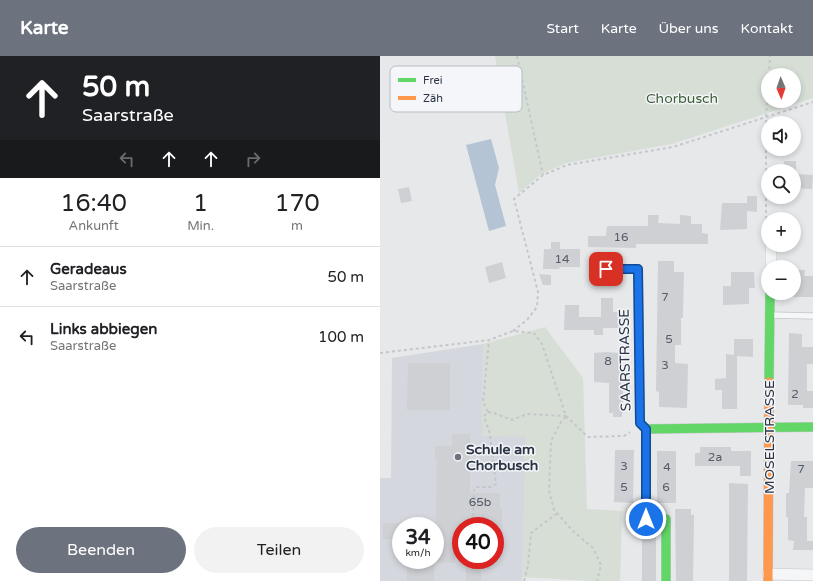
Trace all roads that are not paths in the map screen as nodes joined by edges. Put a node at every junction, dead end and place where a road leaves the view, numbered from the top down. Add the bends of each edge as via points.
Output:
1 (606, 269) dead end
2 (770, 300) edge
3 (770, 315) junction
4 (813, 316) edge
5 (643, 426) junction
6 (769, 427) junction
7 (813, 428) edge
8 (813, 575) edge
9 (768, 578) edge
10 (666, 581) edge

1 - 5 street, SAARSTRASSE via 638,269
2 - 3 street, MOSELSTRASSE
3 - 4 lane
3 - 6 street, MOSELSTRASSE
5 - 6 street, SAARSTRASSE
5 - 10 street via 646,519 666,519
6 - 7 street, SAARSTRASSE
6 - 9 street, MOSELSTRASSE
8 - 9 street

